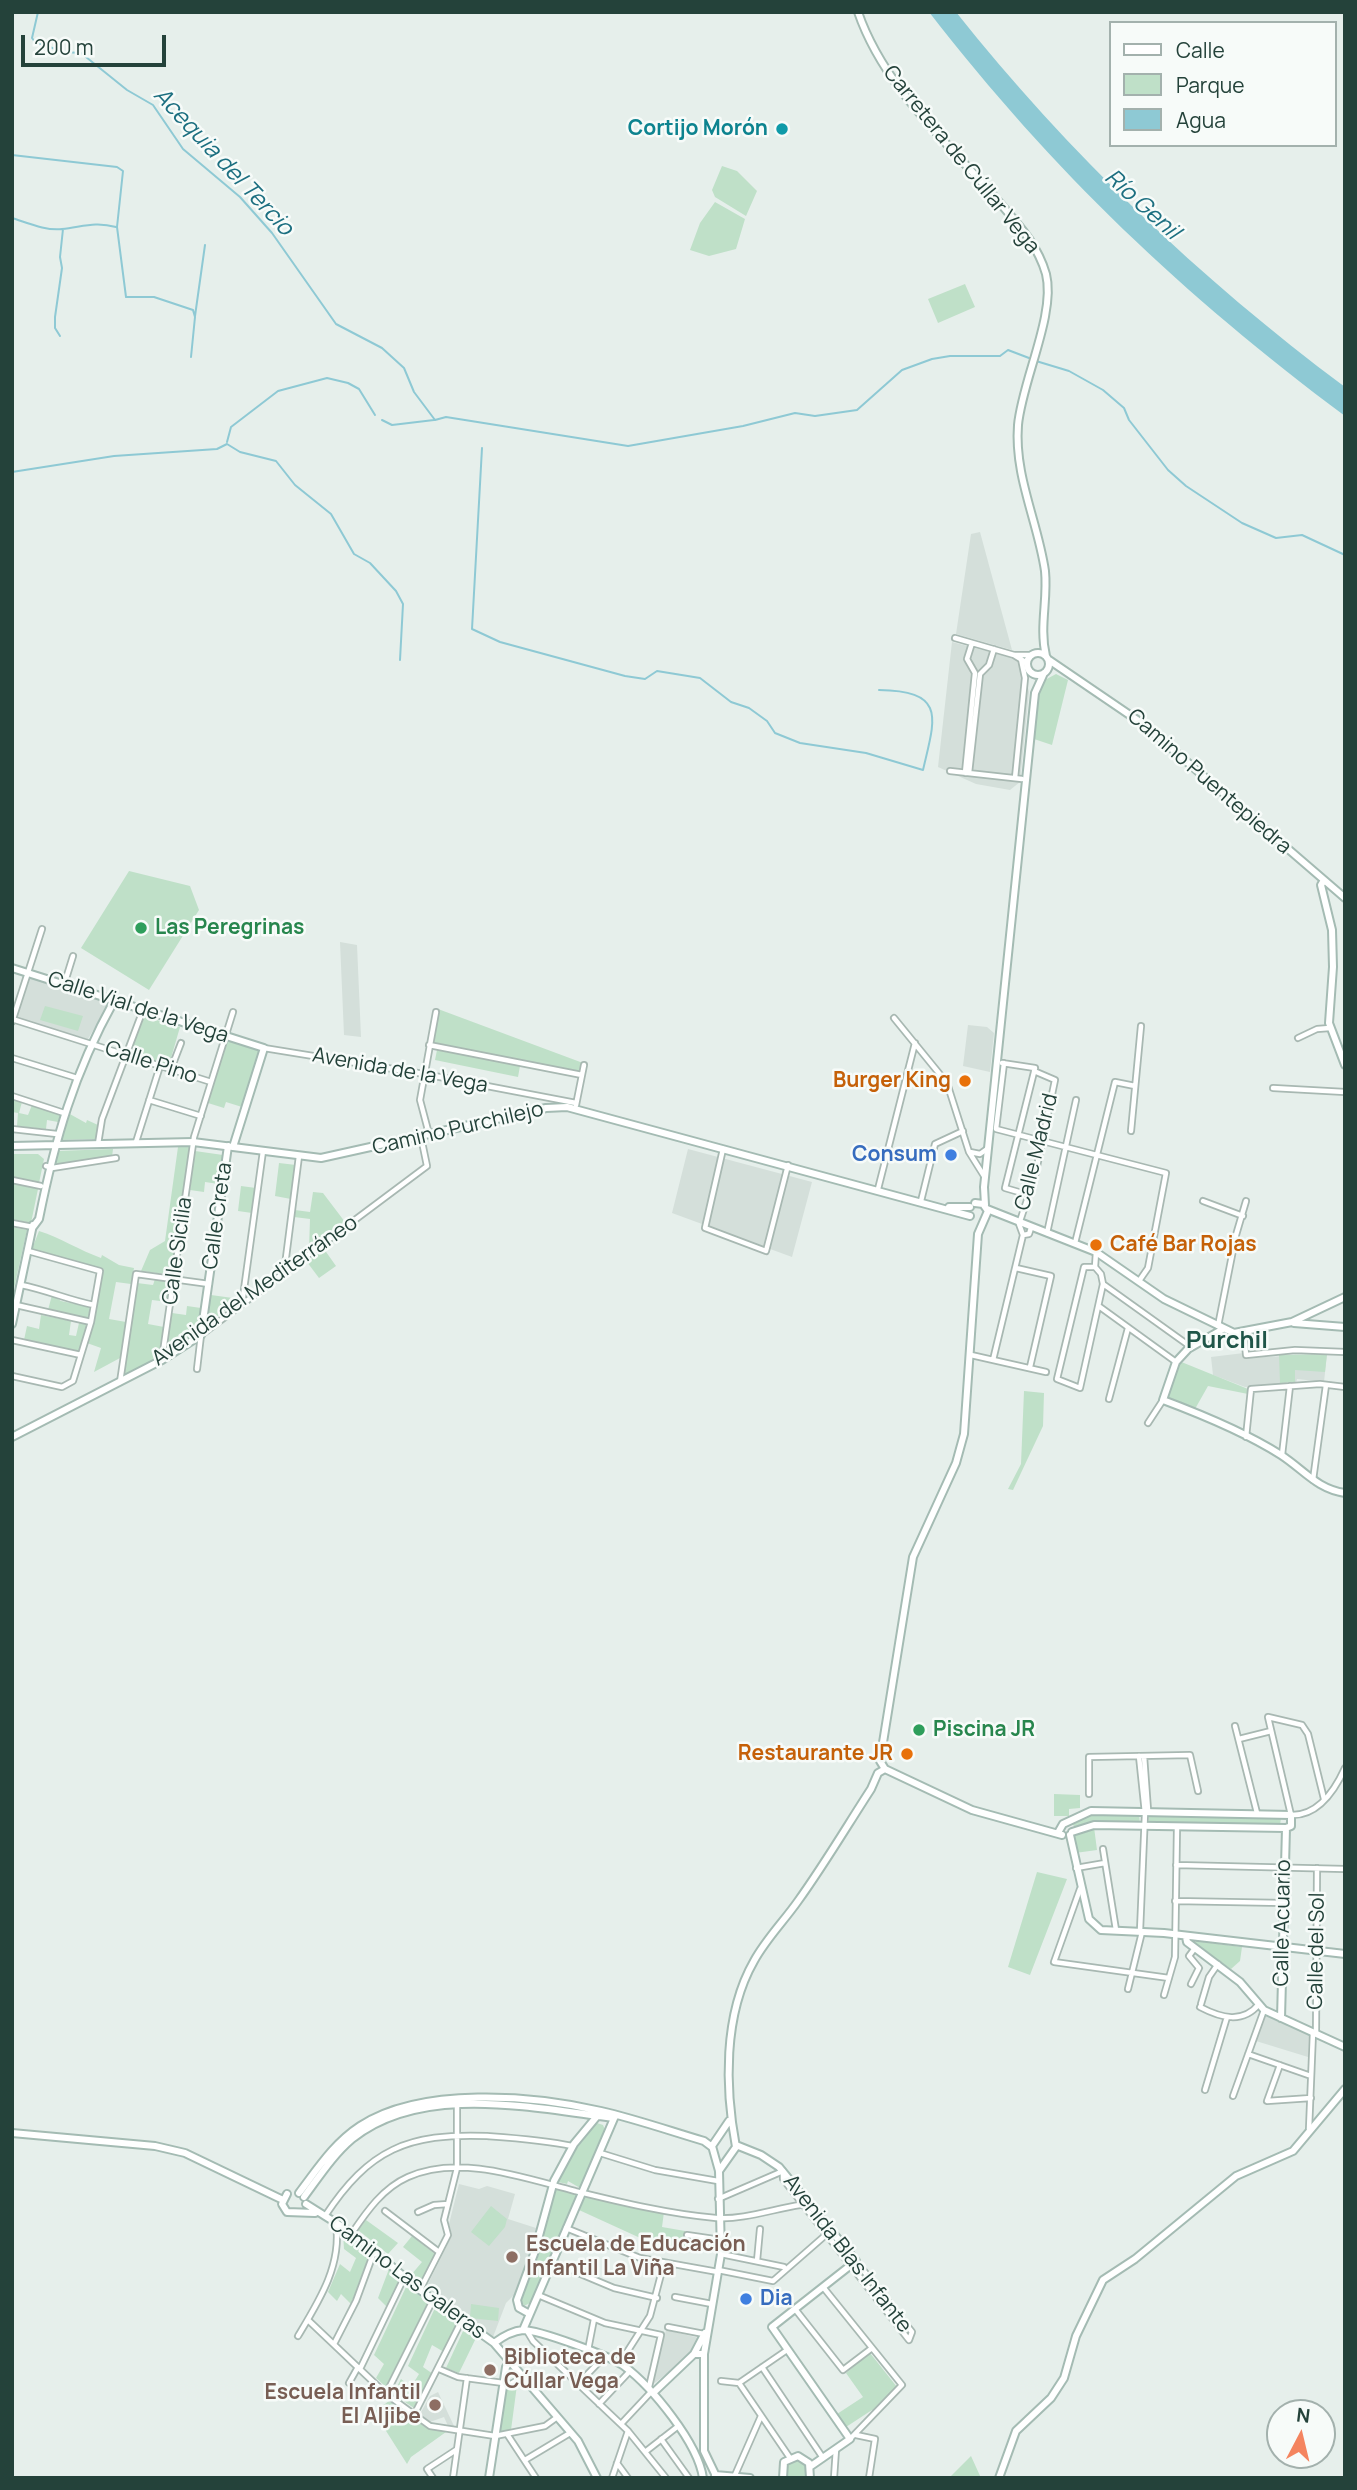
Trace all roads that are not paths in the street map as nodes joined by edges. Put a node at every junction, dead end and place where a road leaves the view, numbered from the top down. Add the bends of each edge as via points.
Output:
1 (858, 12) edge
2 (1042, 632) junction
3 (955, 638) dead end
4 (972, 643) junction
5 (994, 649) junction
6 (1014, 655) junction
7 (1032, 655) junction
8 (1048, 658) junction
9 (1024, 661) junction
10 (1031, 672) junction
11 (1045, 673) junction
12 (1067, 674) junction
13 (1035, 693) junction
14 (950, 771) dead end
15 (967, 773) junction
16 (1015, 778) junction
17 (1022, 779) dead end
18 (1324, 880) junction
19 (1345, 898) edge
20 (41, 929) dead end
21 (73, 956) dead end
22 (12, 968) edge
23 (27, 973) junction
24 (64, 985) junction
25 (114, 1000) junction
26 (143, 1010) junction
27 (233, 1012) dead end
28 (436, 1012) dead end
29 (894, 1018) dead end
30 (13, 1020) edge
31 (1141, 1026) dead end
32 (1330, 1028) junction
33 (226, 1036) junction
34 (1298, 1038) dead end
35 (915, 1042) junction
36 (90, 1043) junction
37 (180, 1043) dead end
38 (429, 1045) junction
39 (264, 1048) junction
40 (125, 1055) junction
41 (12, 1058) edge
42 (1000, 1062) junction
43 (584, 1065) dead end
44 (1345, 1065) edge
45 (160, 1066) junction
46 (171, 1069) junction
47 (1035, 1070) junction
48 (425, 1074) junction
49 (582, 1075) junction
50 (998, 1077) junction
51 (77, 1078) junction
52 (211, 1082) junction
53 (1135, 1086) junction
54 (1273, 1088) dead end
55 (1345, 1092) edge
56 (12, 1096) edge
57 (149, 1100) junction
58 (1076, 1101) dead end
59 (545, 1104) junction
60 (563, 1104) junction
61 (576, 1106) junction
62 (64, 1113) junction
63 (201, 1116) junction
64 (12, 1129) edge
65 (962, 1131) junction
66 (1131, 1131) dead end
67 (57, 1133) junction
68 (429, 1135) junction
69 (1020, 1135) junction
70 (421, 1137) junction
71 (1042, 1140) junction
72 (136, 1142) junction
73 (193, 1142) junction
74 (98, 1144) junction
75 (12, 1146) edge
76 (53, 1146) junction
77 (1067, 1146) junction
78 (231, 1147) junction
79 (723, 1148) junction
80 (988, 1149) junction
81 (263, 1151) junction
82 (969, 1152) junction
83 (1097, 1154) junction
84 (299, 1156) junction
85 (116, 1158) dead end
86 (788, 1165) junction
87 (48, 1166) junction
88 (985, 1178) junction
89 (12, 1180) edge
90 (41, 1186) junction
91 (984, 1187) junction
92 (878, 1189) junction
93 (1029, 1195) junction
94 (41, 1197) junction
95 (921, 1201) junction
96 (1246, 1201) dead end
97 (1203, 1202) dead end
98 (937, 1205) junction
99 (973, 1205) junction
100 (985, 1213) junction
101 (1243, 1216) junction
102 (971, 1218) junction
103 (12, 1223) edge
104 (1019, 1224) junction
105 (33, 1227) junction
106 (1031, 1228) junction
107 (978, 1234) junction
108 (1047, 1234) junction
109 (1023, 1235) junction
110 (1075, 1243) junction
111 (28, 1251) junction
112 (1096, 1252) junction
113 (1095, 1267) junction
114 (1016, 1268) junction
115 (283, 1274) junction
116 (174, 1279) junction
117 (1139, 1281) junction
118 (209, 1284) junction
119 (1103, 1284) junction
120 (21, 1285) junction
121 (1345, 1297) edge
122 (16, 1305) junction
123 (94, 1305) junction
124 (242, 1305) junction
125 (1100, 1307) junction
126 (1305, 1321) junction
127 (91, 1322) junction
128 (12, 1324) edge
129 (1345, 1327) edge
130 (1128, 1328) junction
131 (1220, 1328) junction
132 (1244, 1332) junction
133 (201, 1335) junction
134 (12, 1340) edge
135 (1191, 1348) junction
136 (1345, 1352) edge
137 (81, 1355) junction
138 (971, 1355) junction
139 (162, 1360) junction
140 (993, 1360) junction
141 (1176, 1362) junction
142 (1030, 1367) junction
143 (197, 1369) dead end
144 (1046, 1372) dead end
145 (12, 1376) edge
146 (120, 1382) junction
147 (1325, 1385) junction
148 (1290, 1387) junction
149 (1345, 1387) edge
150 (1109, 1399) dead end
151 (1163, 1400) junction
152 (1148, 1423) dead end
153 (12, 1437) edge
154 (1246, 1437) junction
155 (1282, 1455) junction
156 (1313, 1481) junction
157 (1345, 1493) edge
158 (1235, 1726) dead end
159 (1271, 1731) junction
160 (1239, 1740) junction
161 (1142, 1756) junction
162 (880, 1761) junction
163 (1345, 1768) edge
164 (885, 1769) junction
165 (877, 1773) junction
166 (1198, 1791) dead end
167 (1089, 1794) dead end
168 (1324, 1799) junction
169 (1145, 1813) junction
170 (1257, 1813) junction
171 (1288, 1815) junction
172 (1069, 1824) junction
173 (1145, 1826) junction
174 (1177, 1827) junction
175 (1284, 1828) junction
176 (1063, 1834) junction
177 (1102, 1849) dead end
178 (1105, 1863) junction
179 (1176, 1866) junction
180 (1076, 1868) junction
181 (1284, 1868) junction
182 (1317, 1868) junction
183 (1345, 1868) edge
184 (1080, 1889) junction
185 (1175, 1901) junction
186 (1284, 1903) junction
187 (1116, 1931) junction
188 (1141, 1931) junction
189 (1176, 1935) junction
190 (1186, 1937) junction
191 (1195, 1947) junction
192 (1283, 1948) junction
193 (1318, 1951) junction
194 (1345, 1954) edge
195 (1220, 1965) junction
196 (1133, 1973) junction
197 (1169, 1978) junction
198 (1191, 1984) dead end
199 (1128, 1989) dead end
200 (1164, 1995) dead end
201 (1261, 2007) junction
202 (1227, 2017) junction
203 (1281, 2018) junction
204 (1314, 2033) junction
205 (1345, 2047) edge
206 (1248, 2054) junction
207 (1280, 2065) junction
208 (1311, 2076) junction
209 (1345, 2089) edge
210 (1205, 2090) dead end
211 (1233, 2096) dead end
212 (1311, 2098) junction
213 (457, 2106) junction
214 (597, 2115) junction
215 (615, 2116) junction
216 (730, 2119) junction
217 (609, 2129) junction
218 (1312, 2132) junction
219 (12, 2133) edge
220 (722, 2135) junction
221 (457, 2136) junction
222 (732, 2137) junction
223 (713, 2143) junction
224 (572, 2146) junction
225 (735, 2148) junction
226 (599, 2153) junction
227 (717, 2157) junction
228 (727, 2158) junction
229 (457, 2168) junction
230 (719, 2171) junction
231 (783, 2171) junction
232 (718, 2181) junction
233 (552, 2185) junction
234 (582, 2193) junction
235 (285, 2197) junction
236 (303, 2198) junction
237 (718, 2199) junction
238 (804, 2202) junction
239 (448, 2204) junction
240 (385, 2211) dead end
241 (301, 2212) junction
242 (418, 2212) dead end
243 (317, 2213) junction
244 (324, 2217) junction
245 (719, 2218) junction
246 (336, 2223) junction
247 (566, 2228) junction
248 (760, 2229) dead end
249 (829, 2232) junction
250 (352, 2233) junction
251 (687, 2235) dead end
252 (721, 2240) junction
253 (375, 2252) junction
254 (439, 2252) junction
255 (721, 2254) junction
256 (757, 2261) junction
257 (551, 2262) junction
258 (664, 2263) junction
259 (853, 2263) junction
260 (785, 2267) junction
261 (718, 2271) junction
262 (405, 2277) junction
263 (823, 2287) junction
264 (420, 2290) junction
265 (538, 2295) junction
266 (675, 2297) dead end
267 (657, 2298) junction
268 (433, 2300) junction
269 (712, 2304) junction
270 (795, 2309) junction
271 (528, 2313) junction
272 (594, 2319) junction
273 (308, 2320) junction
274 (462, 2320) junction
275 (668, 2327) dead end
276 (525, 2330) junction
277 (538, 2332) junction
278 (642, 2333) junction
279 (705, 2333) junction
280 (298, 2336) dead end
281 (533, 2341) junction
282 (494, 2343) junction
283 (334, 2344) junction
284 (872, 2347) junction
285 (787, 2350) junction
286 (588, 2351) junction
287 (694, 2354) junction
288 (604, 2357) junction
289 (704, 2357) junction
290 (510, 2362) junction
291 (695, 2362) junction
292 (620, 2363) junction
293 (762, 2367) junction
294 (359, 2368) junction
295 (681, 2368) junction
296 (439, 2369) junction
297 (704, 2369) junction
298 (630, 2371) junction
299 (522, 2377) junction
300 (467, 2378) junction
301 (721, 2381) dead end
302 (349, 2383) dead end
303 (503, 2383) junction
304 (739, 2383) junction
305 (578, 2384) junction
306 (650, 2390) junction
307 (386, 2394) junction
308 (599, 2404) junction
309 (414, 2415) junction
310 (761, 2416) junction
311 (556, 2418) junction
312 (621, 2424) junction
313 (677, 2427) junction
314 (460, 2431) junction
315 (628, 2431) junction
316 (570, 2433) junction
317 (507, 2434) junction
318 (495, 2436) junction
319 (853, 2437) junction
320 (661, 2440) junction
321 (836, 2449) junction
322 (457, 2450) junction
323 (645, 2452) junction
324 (695, 2454) junction
325 (704, 2454) junction
326 (789, 2458) junction
327 (823, 2458) junction
328 (525, 2460) junction
329 (617, 2462) junction
330 (811, 2466) junction
331 (702, 2472) edge
332 (715, 2475) edge
333 (735, 2475) junction
334 (725, 2476) edge
335 (433, 2478) edge
336 (453, 2478) edge
337 (489, 2478) edge
338 (536, 2478) edge
339 (597, 2478) edge
340 (612, 2478) edge
341 (628, 2478) edge
342 (666, 2478) edge
343 (690, 2478) edge
344 (750, 2478) edge
345 (783, 2478) edge
346 (810, 2478) edge
347 (834, 2478) edge
348 (869, 2478) edge
349 (999, 2478) edge

1 - 2 street, Carretera de Cúllar Vega via 895,82 1021,227 1040,257 1048,291 1022,403 1018,454 1045,572
2 - 7 street
2 - 8 street
3 - 4 street
4 - 5 street
4 - 15 street via 967,659 975,680
5 - 6 street
5 - 15 street via 980,674
6 - 7 street
6 - 9 street
7 - 8 street
7 - 9 street
8 - 11 street
8 - 12 street, Camino Puentepiedra
9 - 10 street
9 - 16 street
10 - 11 street
10 - 13 street
11 - 12 street, Camino Puentepiedra
11 - 13 street
12 - 18 street, Camino Puentepiedra via 1143,724
13 - 42 street
14 - 15 street
15 - 16 street
16 - 17 street
18 - 19 street, Camino Puentepiedra
18 - 32 street via 1321,885 1332,940
20 - 23 street
21 - 24 street
22 - 23 street, Calle Vial de la Vega
23 - 24 street, Calle Vial de la Vega
23 - 30 street
24 - 25 street, Calle Vial de la Vega
25 - 26 street, Calle Vial de la Vega
25 - 36 street
26 - 33 street, Calle Vial de la Vega
26 - 40 street
27 - 33 street, Calle Sicilia
28 - 38 street
29 - 35 street
30 - 36 street, Calle Pino
31 - 53 street
32 - 34 street
32 - 44 street
33 - 39 street, Calle Vial de la Vega
33 - 52 street, Calle Sicilia
35 - 65 street via 947,1083
35 - 92 street
36 - 40 street, Calle Pino
36 - 51 street
37 - 46 street
38 - 48 street
38 - 49 street
39 - 48 street, Avenida de la Vega
39 - 78 street, Calle Creta
40 - 45 street, Calle Pino
40 - 74 street
41 - 51 street
42 - 47 street
42 - 50 street
43 - 49 street
45 - 46 street, Calle Pino
45 - 57 street
46 - 52 street, Calle Pino
47 - 69 street
47 - 71 street, Calle Madrid via 1055,1080
48 - 59 street, Avenida de la Vega
48 - 68 street via 420,1100
49 - 61 street
50 - 69 street via 996,1129
50 - 80 street
51 - 62 street
52 - 63 street, Calle Sicilia
53 - 66 street
53 - 83 street via 1115,1082
54 - 55 street
56 - 62 street
57 - 63 street
57 - 72 street
58 - 77 street
59 - 60 street, Camino Purchilejo
59 - 60 street, Avenida de la Vega
59 - 68 street, Camino Purchilejo
60 - 61 street, Camino Purchilejo
61 - 79 street, Camino Purchilejo
62 - 67 street
63 - 73 street, Calle Sicilia
64 - 67 street
65 - 82 street
65 - 95 street via 935,1144
67 - 76 street
68 - 70 street, Camino Purchilejo
69 - 71 street
69 - 93 street via 1006,1188
70 - 84 street, Camino Purchilejo via 339,1156
70 - 115 street, Avenida del Mediterráneo via 427,1166
71 - 77 street
71 - 93 street, Calle Madrid
72 - 73 street, Camino Purchilejo
72 - 74 street, Camino Purchilejo
73 - 78 street, Camino Purchilejo
73 - 116 street, Calle Sicilia
74 - 76 street, Camino Purchilejo
75 - 76 street, Camino Purchilejo
76 - 87 street
77 - 83 street
77 - 108 street
78 - 81 street, Camino Purchilejo
78 - 118 street, Calle Creta
79 - 86 street, Camino Purchilejo
79 - 86 street via 705,1228 766,1251
80 - 82 street via 980,1154
80 - 88 street
81 - 84 street, Camino Purchilejo
81 - 124 street
82 - 88 street
83 - 110 street
83 - 117 street via 1166,1172 1148,1268
84 - 115 street
85 - 87 street
86 - 92 street, Camino Purchilejo
87 - 90 street
87 - 94 street
88 - 91 street
89 - 90 street
90 - 94 street
91 - 99 street
91 - 100 street
92 - 95 street, Camino Purchilejo
93 - 104 street, Calle Madrid
94 - 105 street via 39,1219
95 - 98 street, Camino Purchilejo
96 - 101 street
97 - 101 street
98 - 99 street, Camino Purchilejo
98 - 102 street, Camino Purchilejo
99 - 100 street, Camino Purchilejo
99 - 102 street
100 - 102 street, Camino Purchilejo
100 - 104 street
100 - 107 street
101 - 131 street
102 - 107 street
103 - 105 street
104 - 106 street
104 - 109 street
105 - 111 street
106 - 108 street
106 - 109 street
107 - 138 street
108 - 110 street
109 - 114 street
110 - 112 street
111 - 120 street
111 - 123 street via 100,1271
112 - 113 street
112 - 117 street
113 - 119 street
113 - 125 street via 1084,1267 1057,1379 1080,1388
114 - 140 street
114 - 142 street via 1051,1276
115 - 124 street, Avenida del Mediterráneo
116 - 118 street
116 - 139 street, Calle Sicilia
116 - 146 street via 136,1274
117 - 131 street
118 - 133 street, Calle Creta
119 - 125 street
119 - 135 street
120 - 122 street
120 - 123 street
121 - 126 street
122 - 127 street
122 - 128 street
123 - 127 street
124 - 133 street, Avenida del Mediterráneo
125 - 130 street
126 - 129 street
126 - 132 street
127 - 137 street
130 - 141 street
130 - 150 street
131 - 132 street
131 - 135 street via 1212,1338
132 - 136 street via 1246,1355 1295,1350
133 - 139 street, Avenida del Mediterráneo
133 - 143 street, Calle Creta
134 - 137 street
135 - 141 street
137 - 145 street via 73,1381 62,1387
138 - 140 street
138 - 162 street via 960,1450 910,1570
139 - 146 street, Avenida del Mediterráneo
140 - 142 street
141 - 151 street
142 - 144 street
146 - 153 street, Avenida del Mediterráneo
147 - 148 street
147 - 149 street
147 - 156 street
148 - 154 street via 1251,1389
148 - 155 street
151 - 152 street
151 - 154 street
154 - 155 street
155 - 156 street
156 - 157 street via 1326,1490
158 - 160 street
159 - 160 street
159 - 168 street via 1268,1717 1302,1724
159 - 171 street
160 - 170 street
161 - 166 street via 1190,1755
161 - 167 street via 1089,1757
161 - 169 street
162 - 164 street
162 - 165 street via 874,1765
163 - 168 street
164 - 165 street
164 - 176 street via 972,1810
165 - 216 street via 871,1789 799,1900 759,1952 743,1983 731,2042
168 - 171 street via 1306,1814
169 - 170 street
169 - 172 street via 1091,1811
169 - 173 street
170 - 171 street
171 - 175 street, Calle Acuario
172 - 176 street
172 - 176 street via 1061,1825
173 - 174 street
173 - 176 street via 1094,1825
173 - 188 street
174 - 175 street
174 - 179 street
175 - 181 street, Calle Acuario
176 - 180 street
177 - 178 street
178 - 180 street
178 - 187 street
179 - 181 street
179 - 185 street
180 - 184 street
181 - 182 street
181 - 186 street, Calle Acuario
182 - 183 street
182 - 193 street, Calle del Sol
184 - 187 street via 1091,1923 1101,1930
184 - 196 street via 1054,1962
185 - 186 street
185 - 189 street
186 - 192 street, Calle Acuario
187 - 188 street
188 - 189 street
188 - 196 street
189 - 190 street
189 - 197 street
190 - 191 street
190 - 192 street
191 - 195 street
191 - 198 street via 1189,1956 1199,1968
192 - 193 street
192 - 203 street, Calle Acuario
193 - 194 street
193 - 204 street, Calle del Sol
195 - 201 street
195 - 202 street via 1208,1980 1200,2005
196 - 197 street
196 - 199 street
197 - 200 street
201 - 202 street via 1250,2015
201 - 203 street
201 - 206 street
202 - 210 street
203 - 204 street
204 - 205 street
204 - 208 street, Calle del Sol
206 - 207 street
206 - 211 street
207 - 208 street
207 - 212 street via 1267,2101
208 - 212 street, Calle del Sol
209 - 218 street
212 - 218 street, Calle del Sol
213 - 214 street via 532,2107
213 - 221 street
213 - 236 street via 408,2111 365,2130 332,2159
214 - 215 street
214 - 217 street
214 - 224 street
214 - 236 street via 550,2102 488,2099 401,2107 375,2117 332,2149
215 - 217 street
215 - 223 street
216 - 220 street
216 - 222 street
217 - 226 street
218 - 349 street via 1280,2159 1236,2176 1103,2280 1076,2336 1064,2378 1051,2398 1016,2431
219 - 235 street via 186,2153
220 - 222 street
220 - 223 street
221 - 224 street
221 - 229 street
221 - 244 street via 418,2139 376,2157
222 - 225 street
223 - 227 street
224 - 233 street
225 - 228 street
225 - 231 street, Avenida Blas Infante via 770,2160
226 - 232 street via 655,2170
226 - 234 street
227 - 228 street
227 - 230 street
228 - 230 street
229 - 233 street
229 - 239 street
229 - 250 street via 416,2174 395,2184
230 - 232 street
231 - 237 street
231 - 238 street, Avenida Blas Infante
232 - 237 street
233 - 234 street
233 - 271 street via 517,2300 519,2308
234 - 245 street
234 - 247 street
235 - 236 street
235 - 241 street via 287,2212
236 - 241 street
236 - 243 street, Camino Las Galeras
237 - 245 street
238 - 245 street
238 - 249 street, Avenida Blas Infante
239 - 242 street
239 - 254 street via 444,2224 448,2235
240 - 254 street
241 - 243 street, Camino Las Galeras
243 - 244 street, Camino Las Galeras
244 - 246 street, Camino Las Galeras
245 - 252 street
246 - 250 street, Camino Las Galeras
246 - 273 street via 338,2252
247 - 257 street
247 - 258 street via 633,2256
248 - 256 street
249 - 259 street, Avenida Blas Infante
249 - 260 street
250 - 253 street, Camino Las Galeras
251 - 252 street
252 - 255 street
253 - 262 street, Camino Las Galeras
253 - 283 street
254 - 264 street
255 - 256 street
255 - 261 street
256 - 260 street
257 - 265 street
257 - 267 street via 614,2288
258 - 261 street
258 - 267 street
259 - 259 street, Avenida Blas Infante via 912,2332 909,2340
259 - 263 street
260 - 261 street via 773,2281
261 - 269 street
262 - 264 street, Camino Las Galeras
262 - 294 street
263 - 270 street
263 - 284 street
264 - 268 street, Camino Las Galeras
265 - 271 street
265 - 272 street
266 - 269 street
267 - 278 street
268 - 274 street, Camino Las Galeras
268 - 307 street
269 - 279 street
270 - 284 street via 843,2370
270 - 285 street via 772,2327
271 - 276 street
272 - 278 street
272 - 286 street
273 - 280 street
273 - 283 street
274 - 282 street, Camino Las Galeras
274 - 296 street
275 - 279 street
276 - 277 street
276 - 281 street
276 - 282 street
277 - 281 street
277 - 286 street
278 - 292 street
278 - 306 street via 661,2335
279 - 287 street
279 - 289 street
281 - 305 street
282 - 290 street, Camino Las Galeras
283 - 294 street
284 - 319 street via 902,2385
285 - 293 street
285 - 319 street
286 - 288 street
287 - 289 street
287 - 295 street
288 - 292 street
288 - 305 street
289 - 291 street
289 - 297 street
290 - 299 street, Camino Las Galeras
290 - 303 street
291 - 295 street
291 - 297 street
292 - 298 street
293 - 304 street
293 - 327 street
294 - 302 street
294 - 307 street
295 - 306 street
296 - 300 street
296 - 309 street
297 - 325 street
298 - 306 street
298 - 308 street
299 - 303 street
299 - 311 street, Camino Las Galeras
300 - 303 street
300 - 314 street
301 - 304 street
303 - 318 street
304 - 310 street
305 - 308 street
306 - 312 street
306 - 313 street
307 - 309 street
308 - 312 street
309 - 314 street via 430,2426
310 - 326 street
310 - 333 street
311 - 316 street, Camino Las Galeras
311 - 317 street via 545,2426
312 - 315 street
313 - 320 street
313 - 324 street
314 - 318 street
314 - 322 street
315 - 323 street
315 - 329 street
316 - 328 street
316 - 339 street, Camino Las Galeras
317 - 318 street
317 - 328 street
318 - 337 street
319 - 321 street
319 - 348 street via 874,2439
320 - 323 street
320 - 343 street
321 - 327 street
321 - 347 street
322 - 335 street via 427,2469
322 - 336 street
323 - 342 street
324 - 325 street
324 - 331 street
325 - 331 street
325 - 332 street
326 - 330 street via 802,2457
326 - 345 street via 782,2466
327 - 330 street
328 - 338 street
329 - 340 street
329 - 341 street
330 - 346 street
331 - 332 street
331 - 343 street
332 - 334 street
333 - 334 street
333 - 344 street

